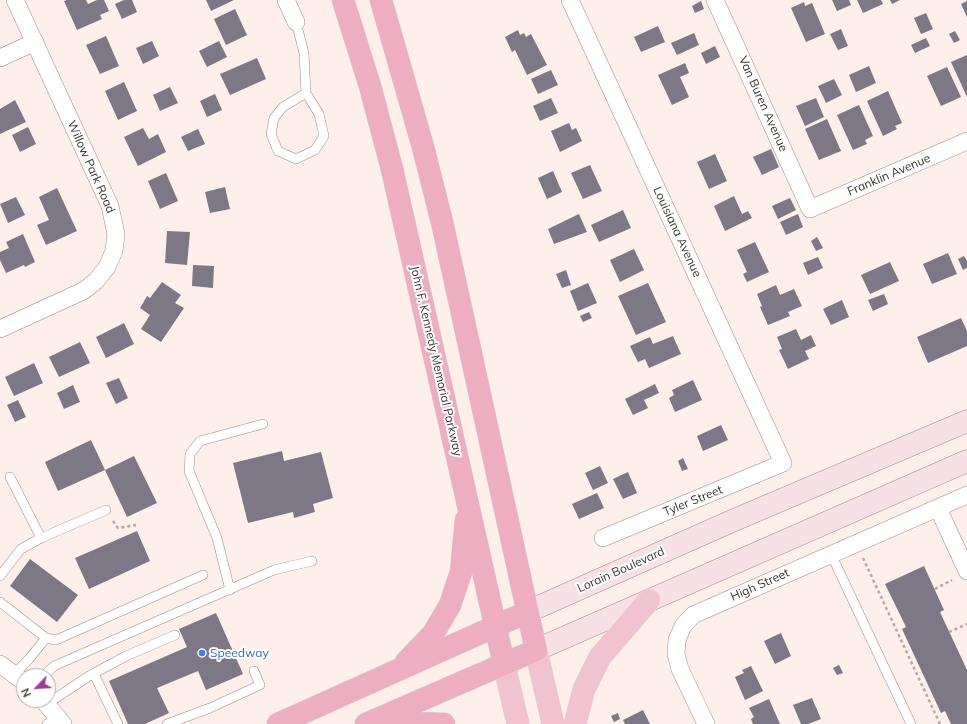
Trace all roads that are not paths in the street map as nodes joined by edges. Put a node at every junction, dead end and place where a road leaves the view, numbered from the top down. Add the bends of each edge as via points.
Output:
1 (15, 0) edge
2 (286, 0) edge
3 (343, 0) edge
4 (381, 0) edge
5 (570, 0) edge
6 (715, 0) edge
7 (296, 22) joint
8 (35, 42) junction
9 (0, 58) edge
10 (306, 93) junction
11 (967, 141) edge
12 (810, 209) joint
13 (0, 329) edge
14 (967, 421) edge
15 (263, 424) dead end
16 (967, 461) edge
17 (783, 463) joint
18 (10, 477) dead end
19 (967, 495) edge
20 (468, 503) junction
21 (938, 508) junction
22 (106, 510) dead end
23 (40, 538) junction
24 (603, 538) dead end
25 (831, 554) junction
26 (312, 561) dead end
27 (203, 575) dead end
28 (961, 575) edge
29 (0, 576) edge
30 (230, 590) junction
31 (648, 600) junction
32 (0, 602) edge
33 (527, 612) junction
34 (496, 626) junction
35 (175, 635) dead end
36 (46, 638) junction
37 (536, 650) junction
38 (0, 664) edge
39 (504, 664) junction
40 (24, 668) edge
41 (52, 668) edge
42 (254, 671) dead end
43 (94, 674) junction
44 (16, 676) edge
45 (381, 678) junction
46 (56, 696) edge
47 (48, 708) edge
48 (56, 722) edge
49 (368, 723) edge
50 (118, 724) edge
51 (167, 724) edge
52 (278, 724) edge
53 (444, 724) edge
54 (518, 724) edge
55 (553, 724) edge
56 (575, 724) edge
57 (706, 724) edge
58 (911, 724) edge

1 - 8 street, Willow Park Road
2 - 7 street
3 - 20 highway, John F. Kennedy Memorial Parkway via 392,169
4 - 33 highway via 442,222
5 - 17 street, Louisiana Avenue
6 - 12 street, Van Buren Avenue
7 - 10 lane via 304,54
8 - 9 street
8 - 13 street, Willow Park Road via 110,206 116,234 114,251 107,267 96,281 83,291
10 - 10 lane via 319,114 324,136 315,150 296,159 278,151 270,134 274,118 284,107
11 - 12 street, Franklin Avenue
14 - 33 main road, Lorain Boulevard
15 - 30 lane via 200,441 190,454 189,471 217,538
16 - 31 main road
17 - 24 street, Tyler Street
18 - 23 lane
19 - 21 street
20 - 34 highway, John F. Kennedy Memorial Parkway
20 - 45 highway via 461,572 450,605 433,634 409,659
21 - 25 street, High Street
21 - 28 street
22 - 23 lane
23 - 29 lane via 21,548
25 - 57 street, High Street via 693,615 683,626 677,640 676,654 680,669
25 - 58 lane
26 - 30 lane via 274,570
27 - 36 lane via 56,640
30 - 41 lane
31 - 37 main road
31 - 56 main road via 600,657 584,689
32 - 36 lane
33 - 34 highway, Lorain Boulevard
33 - 37 highway
34 - 39 highway, John F. Kennedy Memorial Parkway
34 - 45 highway, Lorain Boulevard
35 - 43 lane via 126,656
36 - 40 lane
37 - 39 highway
37 - 55 main road
38 - 44 street
39 - 49 highway
39 - 54 main road, John F. Kennedy Memorial Parkway
42 - 51 lane via 260,685
43 - 46 lane
43 - 50 lane
45 - 52 highway, Lorain Boulevard
47 - 48 street
49 - 53 highway

